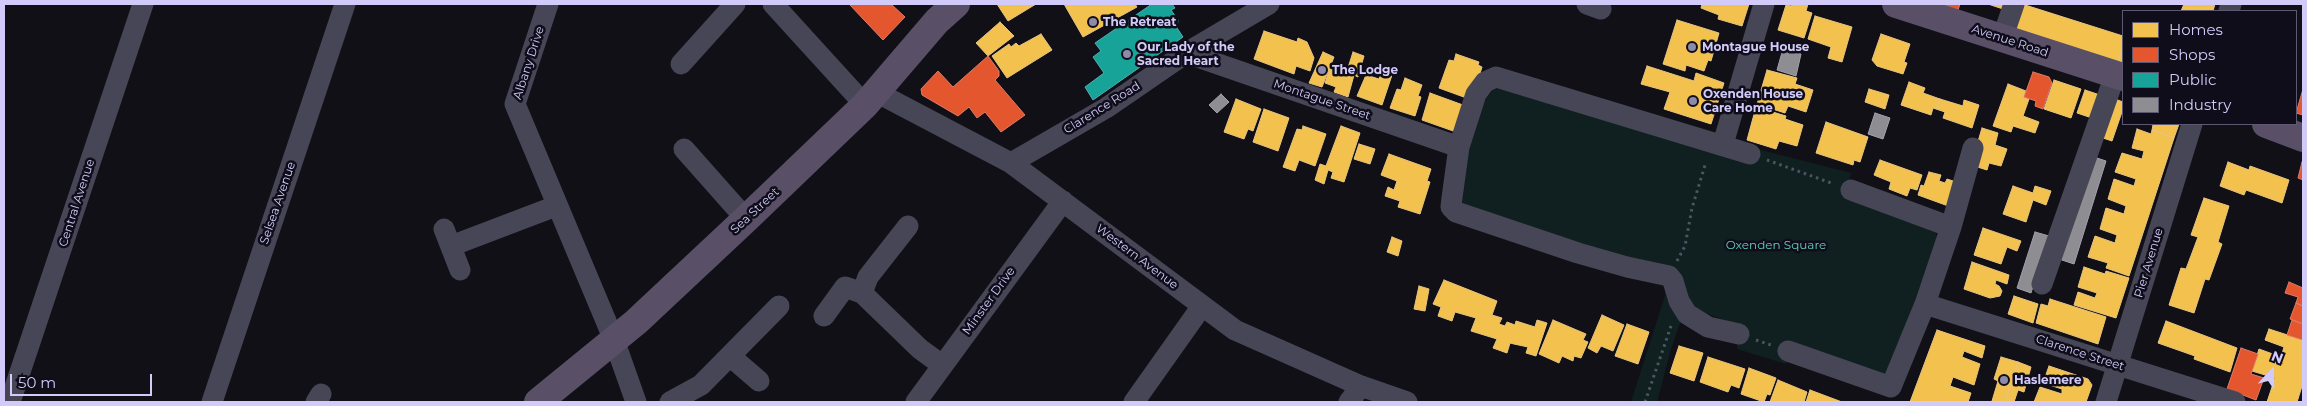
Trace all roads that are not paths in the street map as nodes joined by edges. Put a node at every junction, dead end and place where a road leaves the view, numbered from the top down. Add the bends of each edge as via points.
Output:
1 (143, 4) edge
2 (345, 4) edge
3 (548, 4) edge
4 (735, 4) edge
5 (773, 4) edge
6 (956, 4) edge
7 (1269, 4) edge
8 (1764, 4) edge
9 (1896, 4) edge
10 (2014, 4) edge
11 (2002, 39) junction
12 (1186, 53) junction
13 (681, 64) dead end
14 (2119, 76) edge
15 (870, 98) junction
16 (2192, 125) edge
17 (2270, 125) edge
18 (2303, 138) edge
19 (1723, 144) junction
20 (1459, 147) junction
21 (1973, 148) dead end
22 (684, 149) dead end
23 (1750, 154) road end
24 (1011, 163) junction
25 (1851, 190) road end
26 (1063, 201) junction
27 (556, 206) junction
28 (746, 219) junction
29 (908, 226) dead end
30 (1951, 227) junction
31 (460, 270) dead end
32 (2042, 284) dead end
33 (862, 293) junction
34 (1925, 304) junction
35 (779, 306) dead end
36 (1202, 306) junction
37 (824, 316) dead end
38 (1739, 334) road end
39 (614, 340) junction
40 (1788, 351) road end
41 (730, 356) junction
42 (942, 365) junction
43 (2118, 365) junction
44 (759, 381) dead end
45 (1355, 394) edge
46 (1892, 395) edge
47 (10, 402) edge
48 (212, 402) edge
49 (538, 402) edge
50 (636, 402) edge
51 (670, 402) edge
52 (916, 402) edge
53 (1134, 402) edge
54 (1407, 402) edge
55 (2106, 402) edge
56 (2235, 402) edge

1 - 47 street, Central Avenue
2 - 48 street, Selsea Avenue
3 - 27 street, Albany Drive via 515,104
4 - 13 street
5 - 15 street, Western Avenue via 809,44
6 - 15 main road, Sea Street via 937,21
7 - 12 street, Clarence Road
8 - 19 street
9 - 11 main road, Avenue Road
10 - 11 street
11 - 14 main road, Avenue Road
12 - 20 street, Montague Street
12 - 24 street, Clarence Road via 1106,108
14 - 32 street
15 - 24 street, Western Avenue
15 - 28 main road, Sea Street
16 - 43 street, Pier Avenue
17 - 18 main road
19 - 20 street via 1496,77 1485,82 1476,94
19 - 23 street
20 - 38 street via 1452,198 1456,212 1610,262 1669,276 1686,314 1708,327
21 - 30 street
22 - 28 street
24 - 26 street, Western Avenue
25 - 30 street
26 - 36 street, Western Avenue
26 - 42 street, Minster Drive
27 - 31 street via 447,238
27 - 39 street, Albany Drive
28 - 39 main road, Sea Street
29 - 33 street via 868,277
30 - 34 street
33 - 37 street via 845,287
33 - 42 street via 920,350
34 - 43 street, Clarence Street
34 - 46 street
35 - 41 street
36 - 45 street, Western Avenue via 1235,330
36 - 53 street
39 - 49 main road, Sea Street
39 - 50 street, Albany Drive
40 - 46 street
41 - 44 street
41 - 51 street via 701,385
42 - 52 street, Minster Drive
43 - 55 street, Pier Avenue
43 - 56 street, Clarence Street
45 - 54 street, Western Avenue

